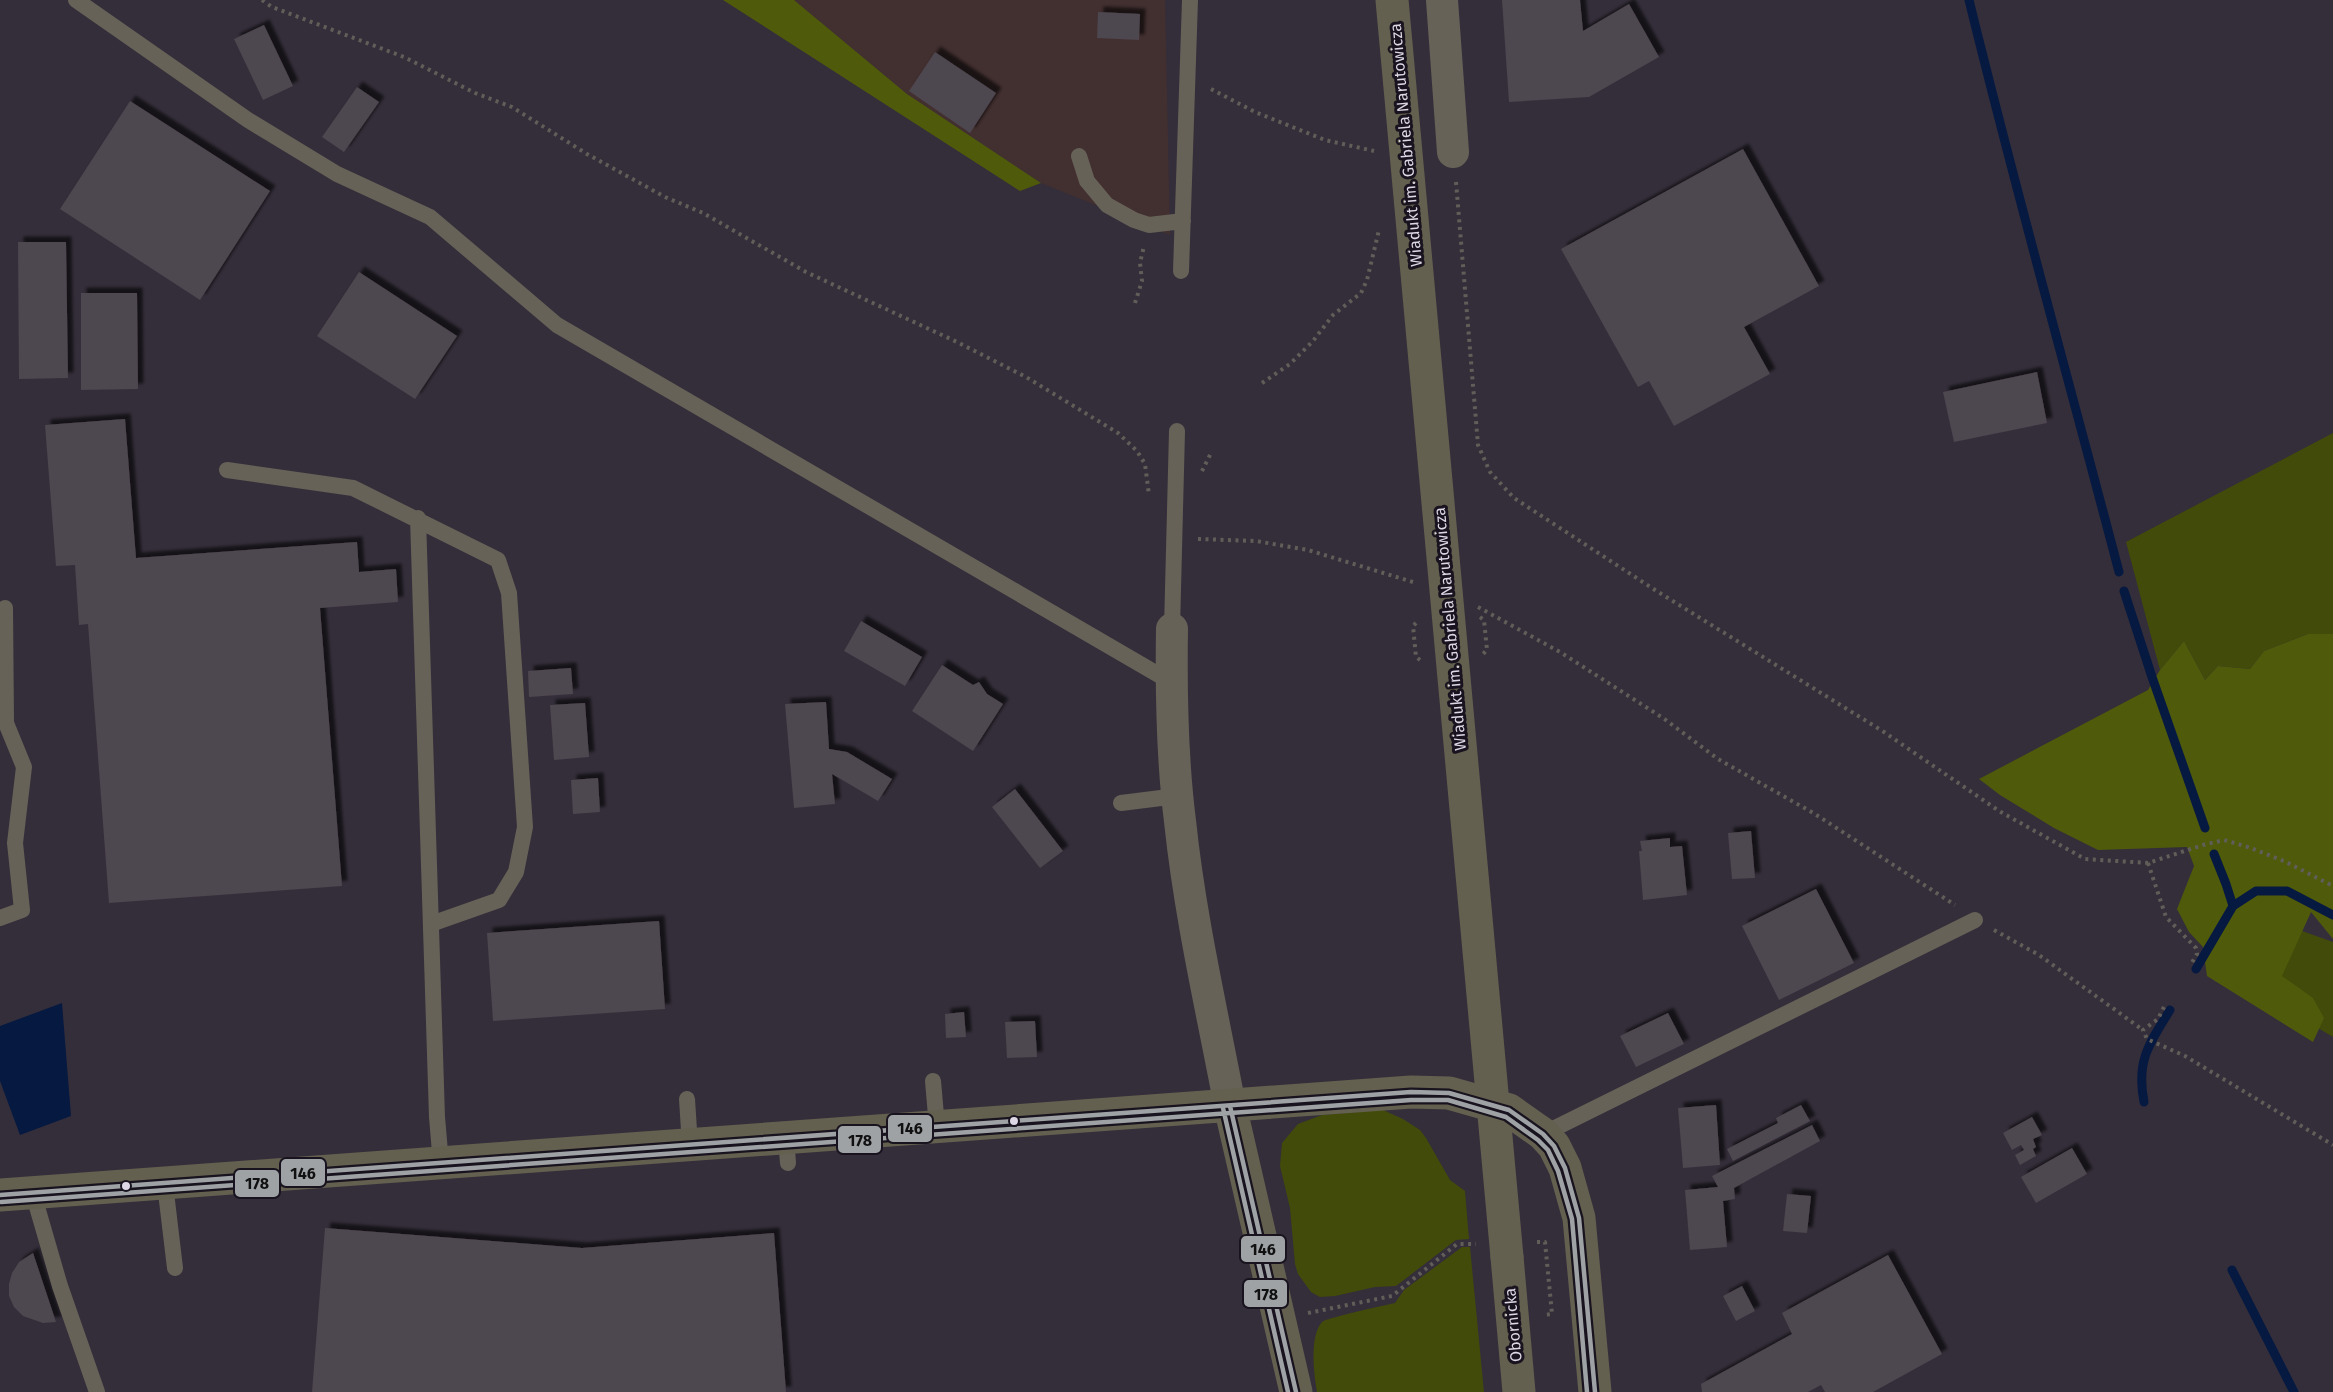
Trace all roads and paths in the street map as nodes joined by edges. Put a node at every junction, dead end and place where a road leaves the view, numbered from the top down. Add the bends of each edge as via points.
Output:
1 (76, 0) edge
2 (262, 0) edge
3 (1190, 0) edge
4 (1392, 0) edge
5 (1443, 0) edge
6 (1188, 76) junction
7 (1376, 151) dead end
8 (1453, 152) joint
9 (1079, 156) dead end
10 (1183, 221) junction
11 (1381, 224) dead end
12 (1149, 225) junction
13 (1181, 272) dead end
14 (1135, 303) dead end
15 (1262, 383) dead end
16 (1176, 431) dead end
17 (227, 470) dead end
18 (418, 518) junction
19 (1173, 538) junction
20 (1422, 586) dead end
21 (1008, 587) junction
22 (993, 596) dead end
23 (1473, 604) dead end
24 (5, 608) dead end
25 (1172, 629) joint
26 (1171, 682) junction
27 (1178, 796) junction
28 (1121, 802) dead end
29 (2148, 863) junction
30 (2333, 886) edge
31 (0, 918) edge
32 (1975, 920) junction
33 (431, 924) junction
34 (2190, 966) dead end
35 (2164, 1007) dead end
36 (2143, 1030) junction
37 (933, 1081) dead end
38 (687, 1099) dead end
39 (1230, 1106) junction
40 (937, 1127) junction
41 (1544, 1134) junction
42 (2333, 1145) edge
43 (690, 1146) junction
44 (441, 1164) junction
45 (165, 1184) junction
46 (33, 1193) junction
47 (0, 1195) edge
48 (1507, 1248) junction
49 (175, 1268) dead end
50 (1304, 1314) dead end
51 (1540, 1315) dead end
52 (97, 1392) edge
53 (1296, 1392) edge
54 (1519, 1392) edge
55 (1595, 1392) edge

1 - 21 lane via 248,120 337,174 430,217 557,325
2 - 19 path via 404,57 512,107 587,154 703,213 806,272 1026,377 1118,433 1137,451 1145,464 1150,511 1155,522
3 - 6 lane
4 - 48 street, Wiadukt im. Gabriela Narutowicza, bridge
5 - 8 street
6 - 7 path via 1265,116 1325,140
6 - 10 lane
8 - 29 path via 1478,445 1490,472 1514,498 1884,732 1999,811 2085,859
9 - 12 lane via 1087,181 1107,205
10 - 12 lane
10 - 13 lane
11 - 15 path via 1361,293 1333,315 1290,364
12 - 14 path via 1140,263 1142,281
16 - 19 lane
17 - 18 lane via 353,488
18 - 33 lane
18 - 33 lane via 498,560 509,593 525,827 516,872 499,900
19 - 20 path via 1256,541 1308,550
19 - 25 lane
21 - 22 lane
21 - 26 lane
23 - 32 path via 1560,652 1663,718 1718,759 1815,814
24 - 31 lane via 6,723 24,767 15,843 22,910
25 - 26 street
26 - 27 street
27 - 28 lane
27 - 39 street via 1191,901
29 - 30 path via 2224,840 2284,861
29 - 34 path via 2166,917 2196,948
32 - 36 path via 2040,955
32 - 41 lane
33 - 44 lane
35 - 36 path via 2158,1019
36 - 42 path via 2147,1039 2185,1056
37 - 40 lane
38 - 43 lane
39 - 40 street
39 - 41 street via 1411,1092 1449,1093 1509,1110
39 - 53 street
40 - 43 street via 787,1151
41 - 55 street via 1565,1168 1579,1218
43 - 44 street
44 - 45 street
45 - 46 street
45 - 49 lane
46 - 47 street
46 - 52 lane
48 - 50 path via 1457,1244 1392,1296
48 - 51 path via 1545,1242 1552,1314
48 - 54 street, Obornicka

